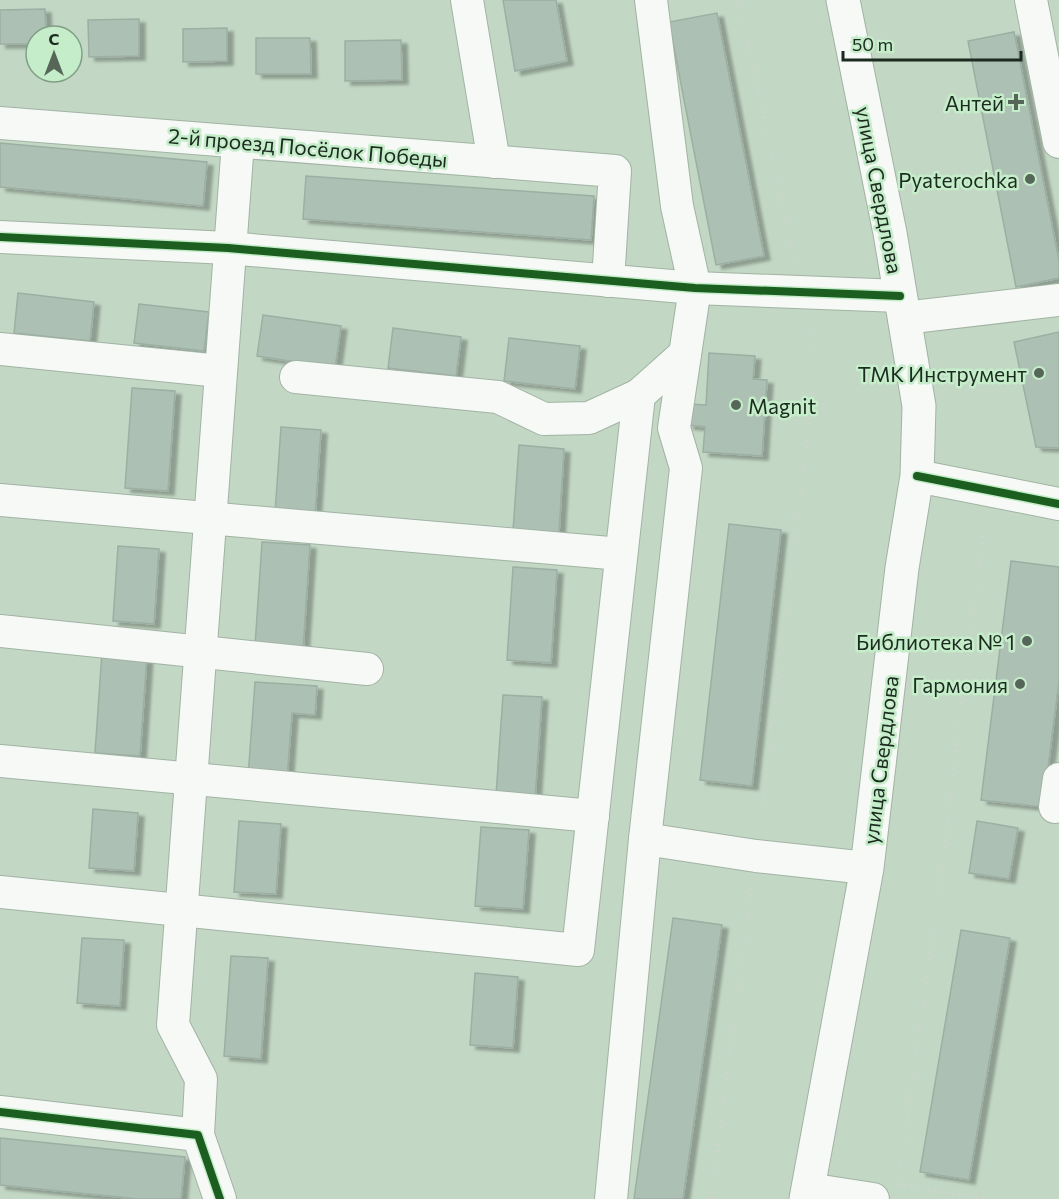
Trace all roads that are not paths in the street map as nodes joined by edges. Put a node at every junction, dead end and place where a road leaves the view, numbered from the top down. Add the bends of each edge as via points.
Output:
1 (467, 0) edge
2 (651, 0) edge
3 (1031, 0) edge
4 (849, 1) edge
5 (0, 123) edge
6 (238, 142) junction
7 (1059, 142) edge
8 (494, 162) junction
9 (0, 237) edge
10 (228, 248) junction
11 (608, 280) junction
12 (695, 288) junction
13 (1059, 300) edge
14 (902, 307) junction
15 (0, 350) edge
16 (685, 354) junction
17 (220, 371) junction
18 (296, 377) dead end
19 (639, 395) junction
20 (917, 476) junction
21 (0, 500) edge
22 (1059, 504) edge
23 (621, 554) junction
24 (0, 631) edge
25 (200, 650) junction
26 (368, 669) dead end
27 (0, 761) edge
28 (593, 816) junction
29 (645, 839) junction
30 (867, 868) junction
31 (0, 892) edge
32 (0, 1112) edge
33 (198, 1135) junction
34 (890, 1191) edge
35 (807, 1194) edge
36 (220, 1199) edge
37 (611, 1199) edge

1 - 8 street
2 - 12 street via 677,206
3 - 7 street
4 - 14 main road, улица Свердлова
5 - 6 street, 2-й проезд Посёлок Победы
6 - 8 street, 2-й проезд Посёлок Победы
6 - 10 street
8 - 11 street, 2-й проезд Посёлок Победы via 615,171
9 - 10 street
10 - 11 street
10 - 17 street
11 - 12 street
12 - 14 street via 803,293
12 - 16 street
13 - 14 street
14 - 20 main road, улица Свердлова via 919,406
15 - 17 street
16 - 19 street
16 - 29 street via 674,428 686,468
17 - 25 street
18 - 19 street via 498,397 544,419 589,418
19 - 23 street
20 - 22 street
20 - 30 main road, улица Свердлова via 902,568
21 - 23 street
23 - 28 street
24 - 25 street
25 - 26 street
25 - 33 street via 173,1025 201,1079
27 - 28 street
28 - 31 street via 578,950
29 - 30 street
29 - 37 street
30 - 35 main road, улица Свердлова
32 - 33 street
33 - 36 street
34 - 35 street

